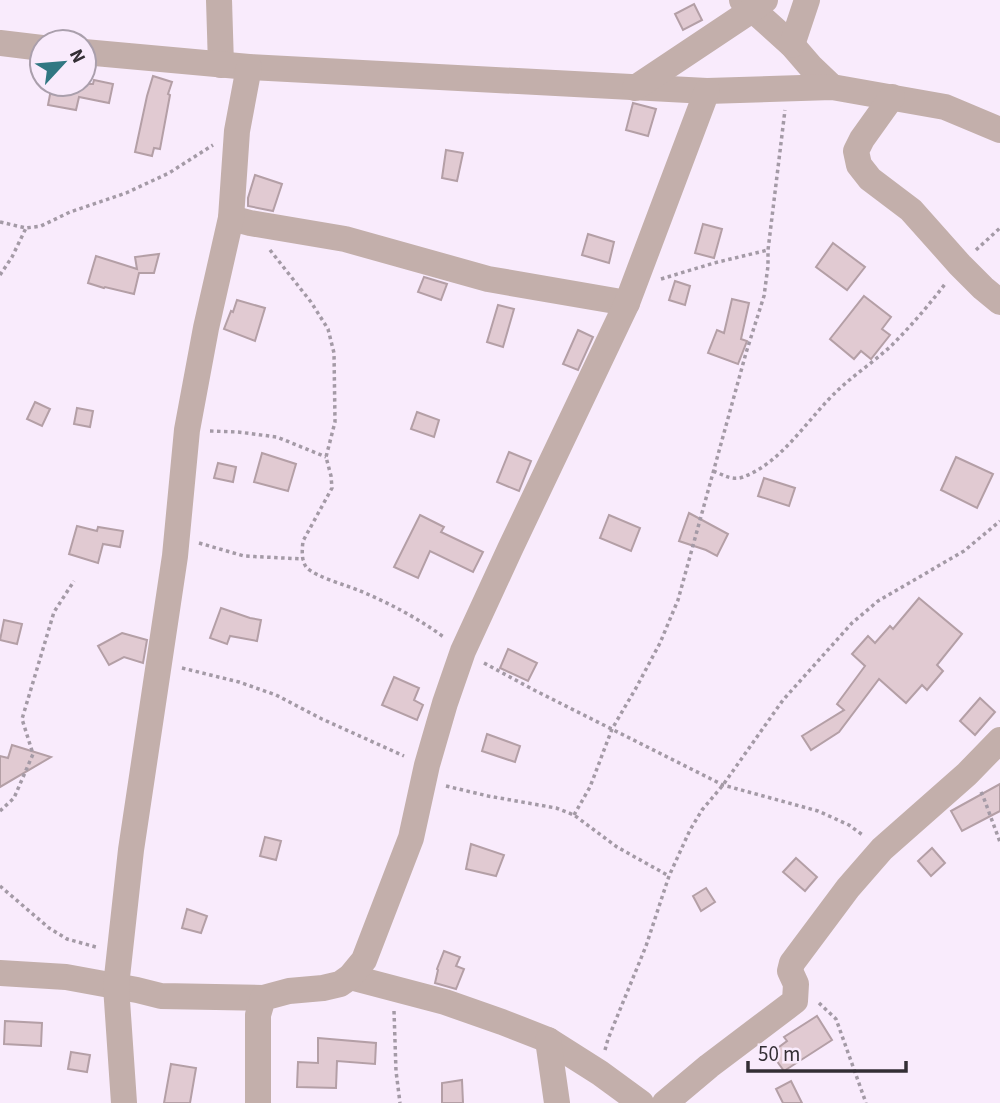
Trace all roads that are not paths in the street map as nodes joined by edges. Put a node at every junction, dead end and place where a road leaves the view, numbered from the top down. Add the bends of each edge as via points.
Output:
1 (219, 0) edge
2 (807, 0) edge
3 (753, 3) edge
4 (0, 43) edge
5 (28, 46) edge
6 (792, 46) junction
7 (98, 53) edge
8 (221, 65) junction
9 (249, 67) junction
10 (832, 87) junction
11 (635, 88) junction
12 (707, 91) junction
13 (892, 97) junction
14 (1000, 130) edge
15 (241, 220) junction
16 (630, 296) junction
17 (1000, 302) edge
18 (1000, 740) edge
19 (0, 973) edge
20 (350, 977) junction
21 (116, 986) junction
22 (263, 998) junction
23 (548, 1040) junction
24 (124, 1103) edge
25 (258, 1103) edge
26 (557, 1103) edge
27 (640, 1103) edge
28 (664, 1103) edge

1 - 8 street
2 - 6 street
3 - 6 street
3 - 11 street
4 - 5 street
6 - 10 street
7 - 8 street
8 - 9 street
9 - 11 street
9 - 15 street via 237,131
10 - 12 street
10 - 13 street
11 - 12 street
12 - 16 street
13 - 14 street via 945,107
13 - 17 street via 856,151 859,165 911,210
15 - 16 street via 345,239 488,279
15 - 21 street via 206,328 187,430 177,537
16 - 20 street via 463,651 411,838 364,960
18 - 28 street via 883,849 848,888 792,963 795,1001
19 - 21 street
20 - 22 street via 340,984
20 - 23 street via 445,1002
21 - 22 street via 161,996
21 - 24 street
22 - 25 street via 258,1015
23 - 26 street
23 - 27 street

